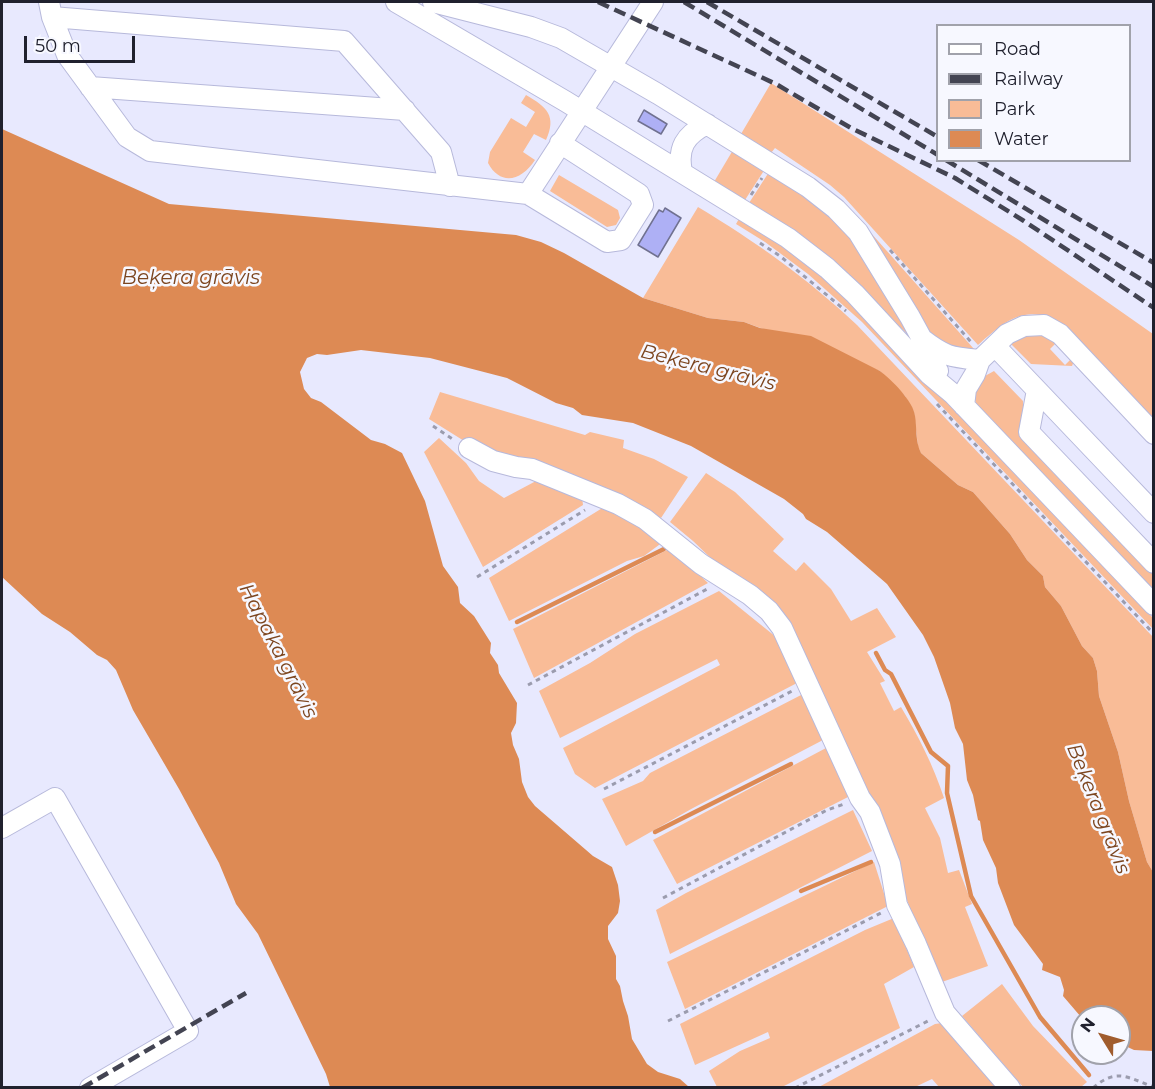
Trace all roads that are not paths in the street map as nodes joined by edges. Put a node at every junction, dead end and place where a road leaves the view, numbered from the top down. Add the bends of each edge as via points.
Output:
1 (396, 2) edge
2 (433, 2) edge
3 (653, 2) edge
4 (51, 10) edge
5 (610, 67) junction
6 (90, 87) junction
7 (405, 110) junction
8 (581, 111) junction
9 (707, 124) junction
10 (560, 143) junction
11 (682, 172) junction
12 (450, 186) junction
13 (528, 194) junction
14 (922, 339) junction
15 (995, 346) junction
16 (980, 360) junction
17 (1036, 390) junction
18 (958, 400) junction
19 (1154, 434) edge
20 (469, 448) road end
21 (1154, 513) edge
22 (1154, 563) edge
23 (1154, 606) edge
24 (2, 828) edge
25 (90, 1088) edge
26 (1010, 1088) edge

1 - 8 street
2 - 5 street via 531,27
3 - 5 street
4 - 6 street via 67,55
4 - 7 street via 344,41
5 - 8 street
5 - 9 street
6 - 7 street
6 - 12 street via 127,137 150,151
7 - 12 street via 441,152
8 - 10 street
8 - 11 street
9 - 11 street via 694,131 682,147
9 - 14 street via 836,209 858,232
10 - 13 street
10 - 13 street via 639,194 643,205 621,240 607,242
11 - 18 street via 788,238 827,268
12 - 13 street
14 - 16 street via 945,355
14 - 18 street via 925,352
15 - 16 street
15 - 17 street
15 - 19 street via 1007,334 1024,326 1044,325 1060,334
16 - 18 street
17 - 21 street
17 - 22 street via 1029,432
18 - 23 street
20 - 26 street via 493,461 532,469 604,498 645,519 769,611 782,628 870,812 890,864 897,905 945,1013
24 - 25 street via 55,798 188,1031

